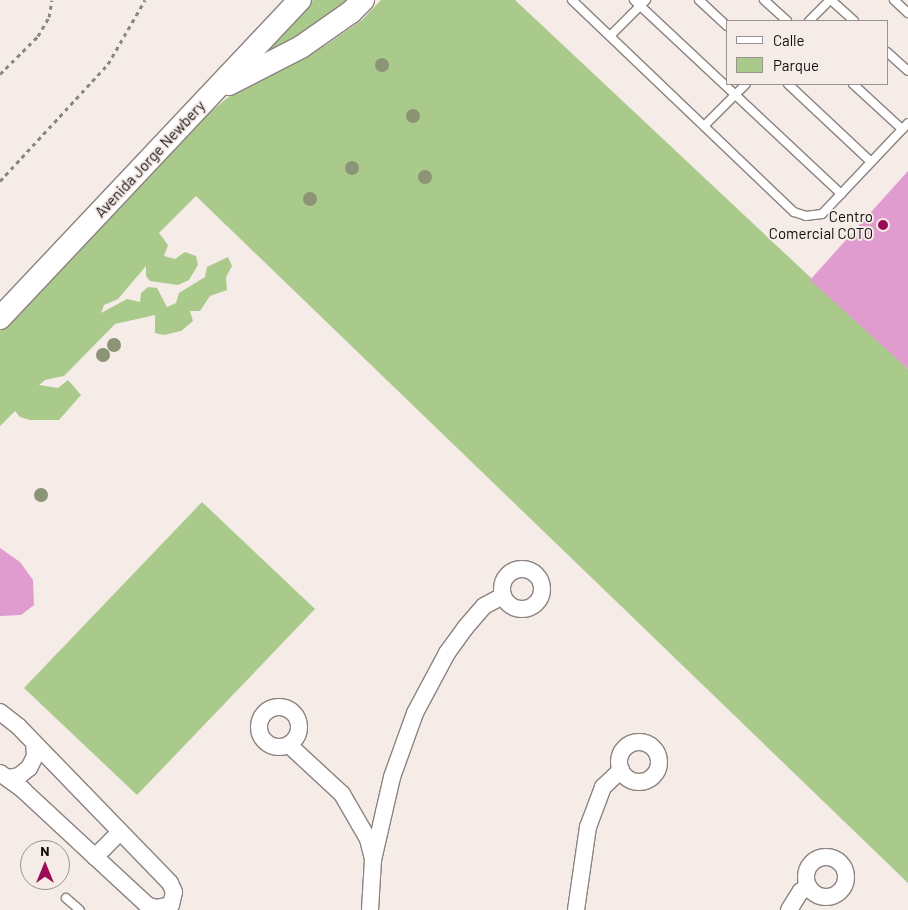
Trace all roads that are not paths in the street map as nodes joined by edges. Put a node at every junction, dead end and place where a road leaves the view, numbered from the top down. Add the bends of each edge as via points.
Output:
1 (287, 0) edge
2 (300, 0) edge
3 (363, 0) edge
4 (572, 0) edge
5 (699, 0) edge
6 (764, 0) edge
7 (830, 0) edge
8 (894, 0) edge
9 (640, 2) edge
10 (908, 13) edge
11 (786, 20) edge
12 (810, 20) edge
13 (853, 20) edge
14 (726, 25) edge
15 (268, 34) junction
16 (610, 36) junction
17 (888, 53) edge
18 (908, 71) edge
19 (745, 85) edge
20 (789, 85) edge
21 (854, 85) edge
22 (212, 93) junction
23 (735, 95) junction
24 (908, 123) edge
25 (704, 126) junction
26 (902, 129) junction
27 (871, 162) junction
28 (841, 194) junction
29 (0, 318) edge
30 (503, 596) dead end
31 (0, 712) edge
32 (34, 743) junction
33 (289, 745) dead end
34 (620, 770) dead end
35 (4, 776) edge
36 (119, 833) junction
37 (95, 857) junction
38 (373, 860) junction
39 (809, 888) dead end
40 (66, 898) dead end
41 (173, 908) edge
42 (80, 910) edge
43 (370, 910) edge
44 (576, 910) edge
45 (789, 910) edge

1 - 15 main road
2 - 15 main road, Avenida Jorge Newbery
3 - 22 main road via 337,23 301,47
4 - 16 lane
5 - 14 lane
6 - 11 lane
7 - 12 lane
7 - 13 lane
8 - 10 lane
9 - 16 lane
9 - 23 lane
15 - 22 main road, Avenida Jorge Newbery
16 - 25 lane
17 - 18 lane
19 - 23 lane
20 - 27 lane
21 - 26 lane
22 - 29 main road, Avenida Jorge Newbery
23 - 25 lane
23 - 28 lane
24 - 26 lane
25 - 28 lane via 794,212 806,216 822,214
26 - 27 lane
27 - 28 lane
30 - 38 street via 484,606 465,628 415,713 392,777
31 - 32 street
32 - 35 street via 35,756 29,768 19,776
32 - 36 street
33 - 38 street via 342,794 368,839
34 - 44 street via 603,787 588,827
35 - 37 street
36 - 37 street
36 - 41 street via 170,882 174,892
37 - 41 street via 146,905
38 - 43 street
39 - 45 street via 801,891
40 - 42 lane

